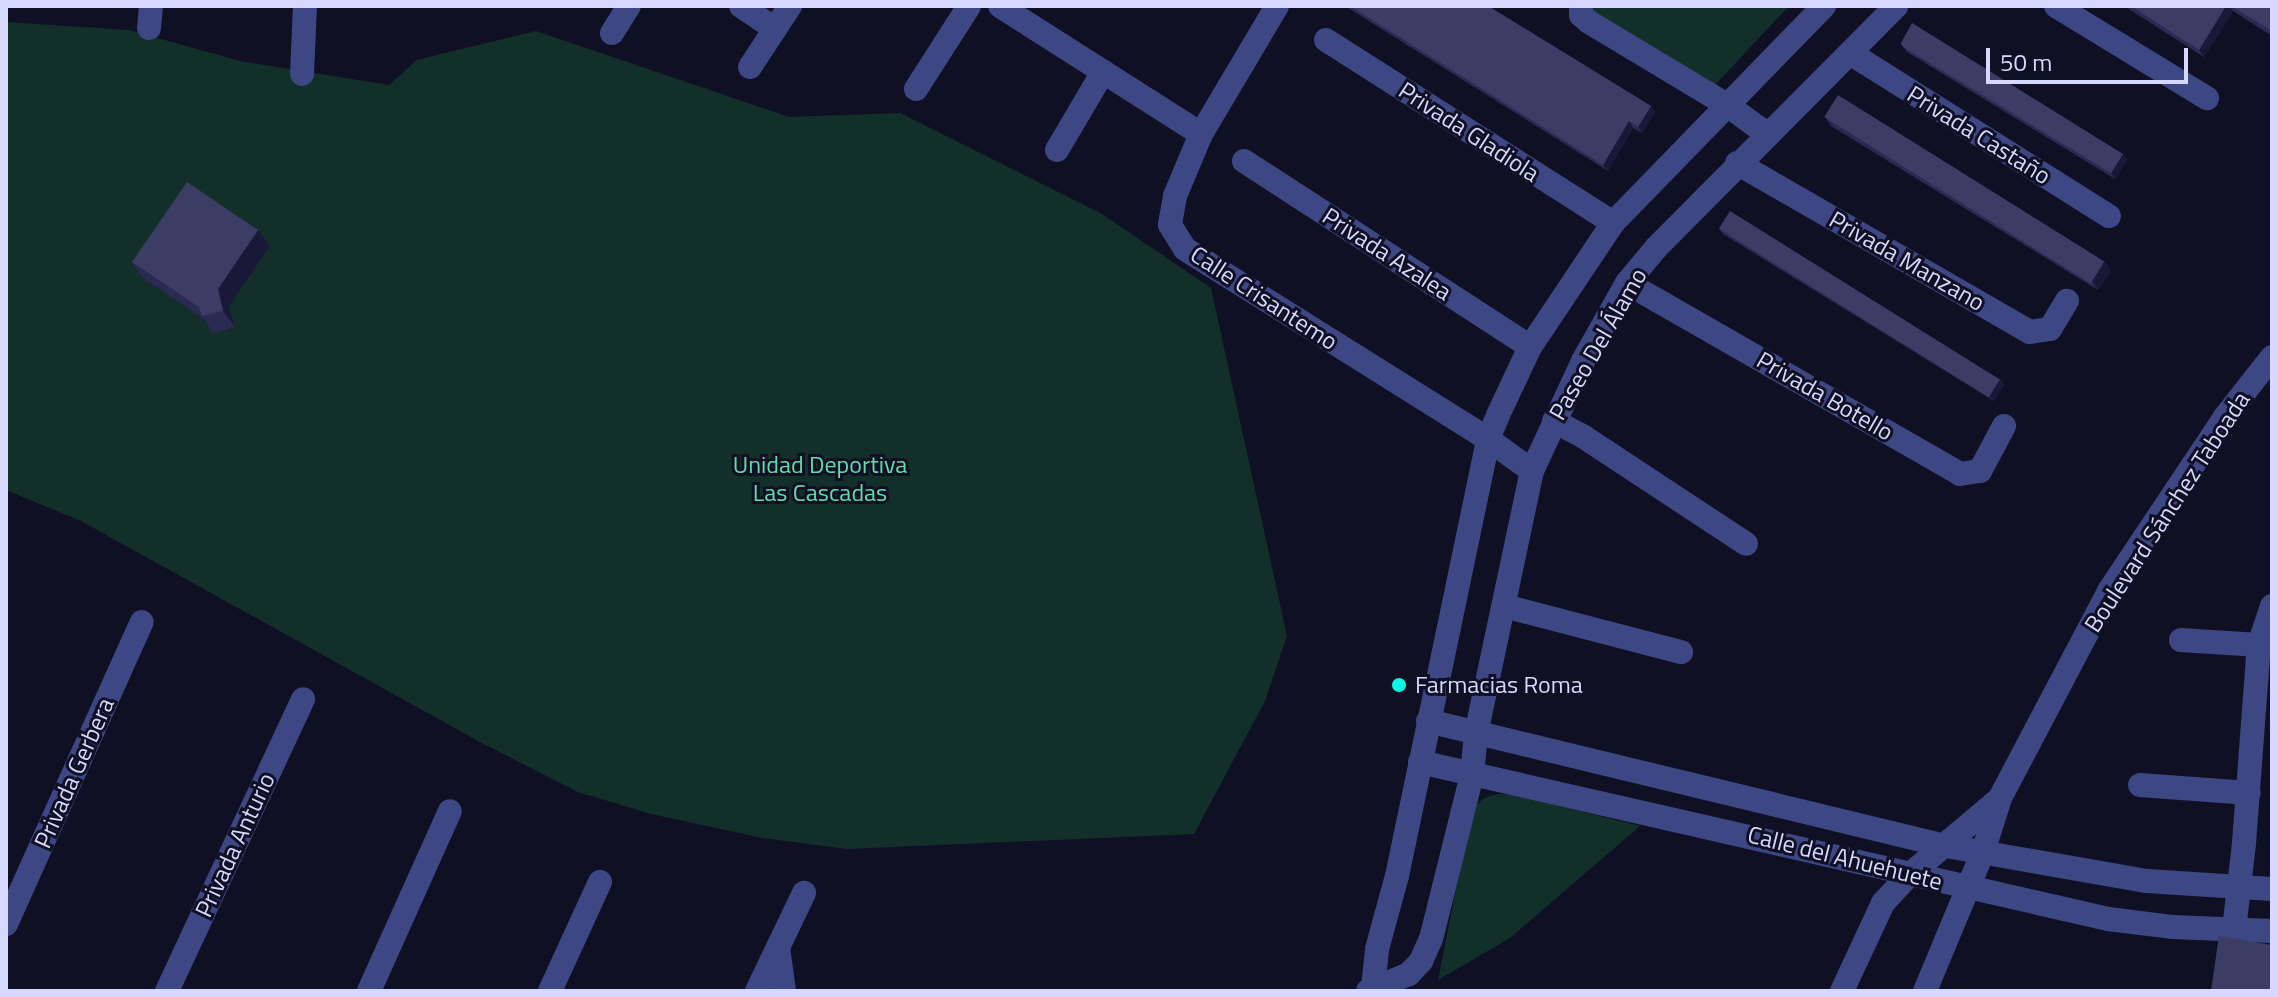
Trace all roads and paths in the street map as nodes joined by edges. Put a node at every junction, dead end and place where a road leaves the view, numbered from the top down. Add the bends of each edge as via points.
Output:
1 (305, 6) edge
2 (629, 6) edge
3 (741, 6) edge
4 (790, 6) edge
5 (969, 6) edge
6 (1000, 6) edge
7 (1277, 6) edge
8 (1581, 6) edge
9 (1824, 6) edge
10 (1896, 6) edge
11 (2056, 6) edge
12 (775, 29) junction
13 (612, 33) dead end
14 (1326, 40) dead end
15 (1850, 53) junction
16 (750, 67) dead end
17 (1103, 72) junction
18 (302, 74) dead end
19 (916, 89) dead end
20 (2207, 98) dead end
21 (1727, 105) junction
22 (1201, 134) junction
23 (1767, 134) junction
24 (1057, 150) dead end
25 (1244, 161) dead end
26 (1737, 163) junction
27 (2109, 216) dead end
28 (1613, 223) junction
29 (1627, 283) junction
30 (2067, 301) dead end
31 (1530, 347) junction
32 (2272, 357) edge
33 (1554, 421) junction
34 (2004, 426) dead end
35 (1488, 439) junction
36 (1532, 471) junction
37 (1746, 544) dead end
38 (1504, 606) junction
39 (2272, 606) edge
40 (142, 622) dead end
41 (2181, 640) dead end
42 (2259, 645) junction
43 (1681, 652) dead end
44 (303, 699) dead end
45 (1428, 721) junction
46 (1476, 734) junction
47 (1420, 762) junction
48 (1472, 774) junction
49 (2140, 785) dead end
50 (2249, 793) junction
51 (2000, 798) junction
52 (450, 811) dead end
53 (1946, 846) junction
54 (1983, 852) junction
55 (1908, 876) junction
56 (600, 882) dead end
57 (1967, 888) junction
58 (2239, 888) junction
59 (2272, 889) edge
60 (804, 893) dead end
61 (6, 924) edge
62 (2234, 930) junction
63 (2272, 931) edge
64 (778, 947) junction
65 (1370, 990) edge
66 (167, 991) edge
67 (369, 991) edge
68 (550, 991) edge
69 (757, 991) edge
70 (784, 991) edge
71 (1842, 991) edge
72 (1925, 991) edge

1 - 18 street
2 - 13 street
3 - 12 street
4 - 12 street
5 - 19 street
6 - 17 street
7 - 22 street, Calle Crisantemo
8 - 21 street via 1581,15 1589,22
9 - 21 street, Paseo Del Álamo
10 - 15 street, Paseo Del Álamo
11 - 20 street
12 - 16 street
14 - 28 street, Privada Gladiola
15 - 23 street, Paseo Del Álamo
15 - 27 street, Privada Castaño
17 - 22 street
17 - 24 street
21 - 23 street
21 - 28 street, Paseo Del Álamo
22 - 35 street, Calle Crisantemo via 1175,196 1170,225 1185,249
23 - 26 street, Paseo Del Álamo
25 - 31 street, Privada Azalea
26 - 29 street, Paseo Del Álamo
26 - 30 street, Privada Manzano via 2030,332 2050,329
28 - 31 street, Paseo Del Álamo
29 - 33 street, Paseo Del Álamo
29 - 34 street, Privada Botello via 1960,474 1980,471
31 - 35 street, Paseo Del Álamo
32 - 51 street, Boulevard Sánchez Taboada via 2225,417 2109,591
33 - 36 street, Paseo Del Álamo
33 - 37 street
35 - 36 street, Calle Crisantemo
35 - 45 street, Paseo Del Álamo
36 - 38 street, Paseo Del Álamo
38 - 43 street
38 - 46 street, Paseo Del Álamo
39 - 42 street
40 - 61 street, Privada Gerbera
41 - 42 street
42 - 50 street
44 - 66 street, Privada Anturio
45 - 46 street, Calle del Ahuehuete
45 - 47 street, Paseo Del Álamo
46 - 48 street, Paseo Del Álamo
46 - 53 street, Calle del Ahuehuete
47 - 48 street, Calle del Ahuehuete
47 - 65 street, Paseo Del Álamo
48 - 55 street, Calle del Ahuehuete
48 - 65 street, Paseo Del Álamo via 1443,898 1421,961 1409,974
49 - 50 street
50 - 58 street
51 - 53 street
51 - 54 street
52 - 67 street
53 - 54 street, Calle del Ahuehuete
53 - 55 street
54 - 57 street
54 - 58 street, Calle del Ahuehuete via 2147,881
55 - 57 street, Calle del Ahuehuete
55 - 71 street via 1883,903
56 - 68 street
57 - 62 street, Calle del Ahuehuete via 2108,919
57 - 72 street
58 - 59 street, Calle del Ahuehuete
58 - 62 street
60 - 64 street
62 - 63 street, Calle del Ahuehuete
64 - 69 street
64 - 70 street

